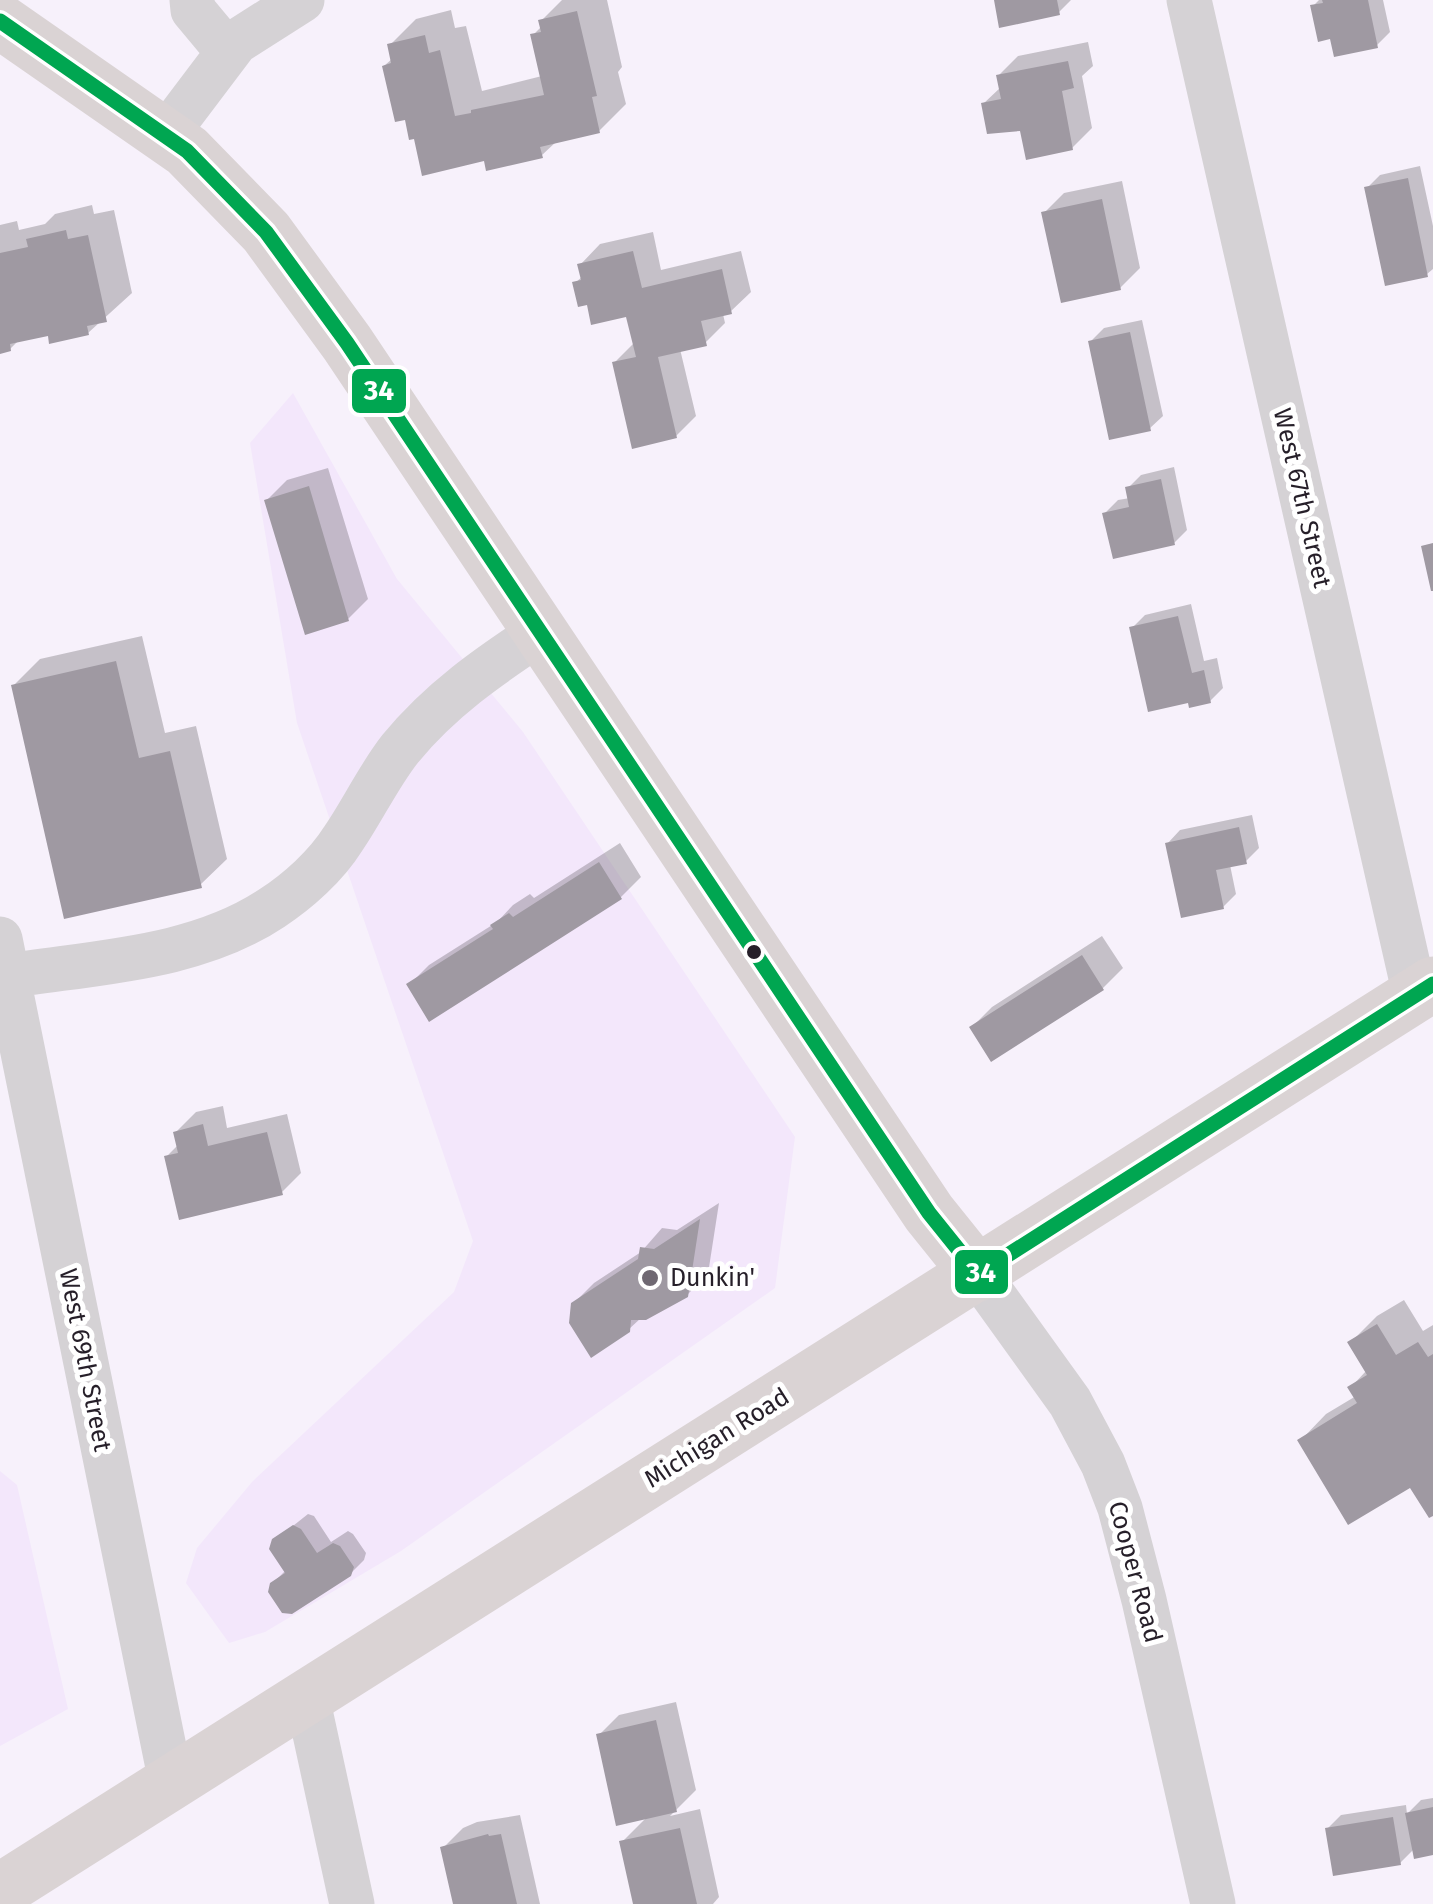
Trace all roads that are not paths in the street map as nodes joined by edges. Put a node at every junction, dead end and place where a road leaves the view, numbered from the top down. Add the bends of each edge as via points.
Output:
1 (192, 0) edge
2 (302, 0) edge
3 (1190, 0) edge
4 (0, 21) edge
5 (228, 52) junction
6 (165, 136) junction
7 (541, 632) junction
8 (4, 957) edge
9 (1424, 990) edge
10 (978, 1274) junction
11 (308, 1696) junction
12 (171, 1782) junction
13 (0, 1891) edge
14 (352, 1904) edge
15 (1212, 1904) edge

1 - 5 street
2 - 5 street
3 - 9 street, West 67th Street
4 - 6 main road
5 - 6 street
6 - 7 main road via 266,232
7 - 8 street via 433,713 401,748 330,857 274,907 198,943
7 - 10 main road via 929,1213
8 - 12 street, West 69th Street
9 - 10 main road, Michigan Road
10 - 11 main road, Michigan Road
10 - 15 street, Cooper Road via 1070,1402 1106,1470 1144,1600
11 - 12 main road, Michigan Road
11 - 14 street
12 - 13 main road, Michigan Road

